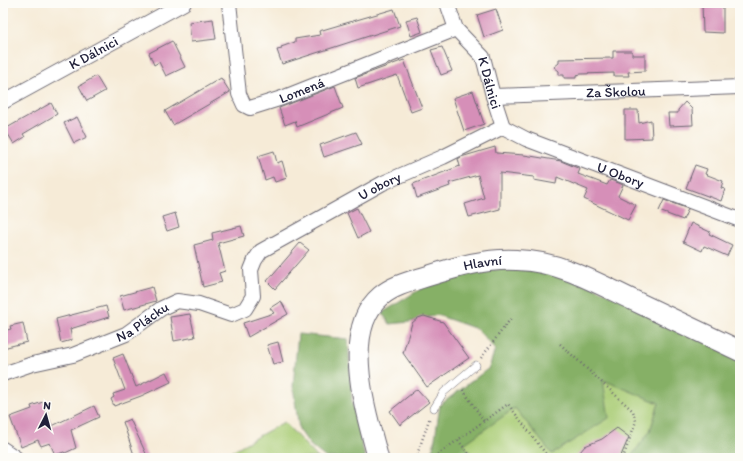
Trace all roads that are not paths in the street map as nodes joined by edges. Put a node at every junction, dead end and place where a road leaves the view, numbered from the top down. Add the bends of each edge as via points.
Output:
1 (184, 3) edge
2 (229, 3) edge
3 (447, 3) edge
4 (456, 29) junction
5 (740, 87) edge
6 (492, 96) junction
7 (3, 102) edge
8 (502, 127) junction
9 (740, 220) edge
10 (261, 251) joint
11 (740, 351) edge
12 (476, 365) road end
13 (3, 374) edge
14 (434, 408) road end
15 (3, 449) edge
16 (16, 458) edge
17 (378, 458) edge

1 - 7 street, K Dálnici
2 - 4 street, Lomená via 238,94 244,105 250,108 282,98
3 - 4 street, K Dálnici
4 - 6 street, K Dálnici via 483,57
5 - 6 street, Za Školou
6 - 8 street, K Dálnici
8 - 9 street, U Obory via 526,139
8 - 10 street, U obory via 443,157 383,183
10 - 13 street, Na Plácku via 251,270 253,296 245,309 231,315 199,304 177,301 162,308 126,334 73,355 32,364
11 - 17 street, Hlavní via 583,276 550,265 527,260 501,260 433,274 402,284 382,295 371,309 363,326 360,387
12 - 14 lane via 444,392
15 - 16 street

